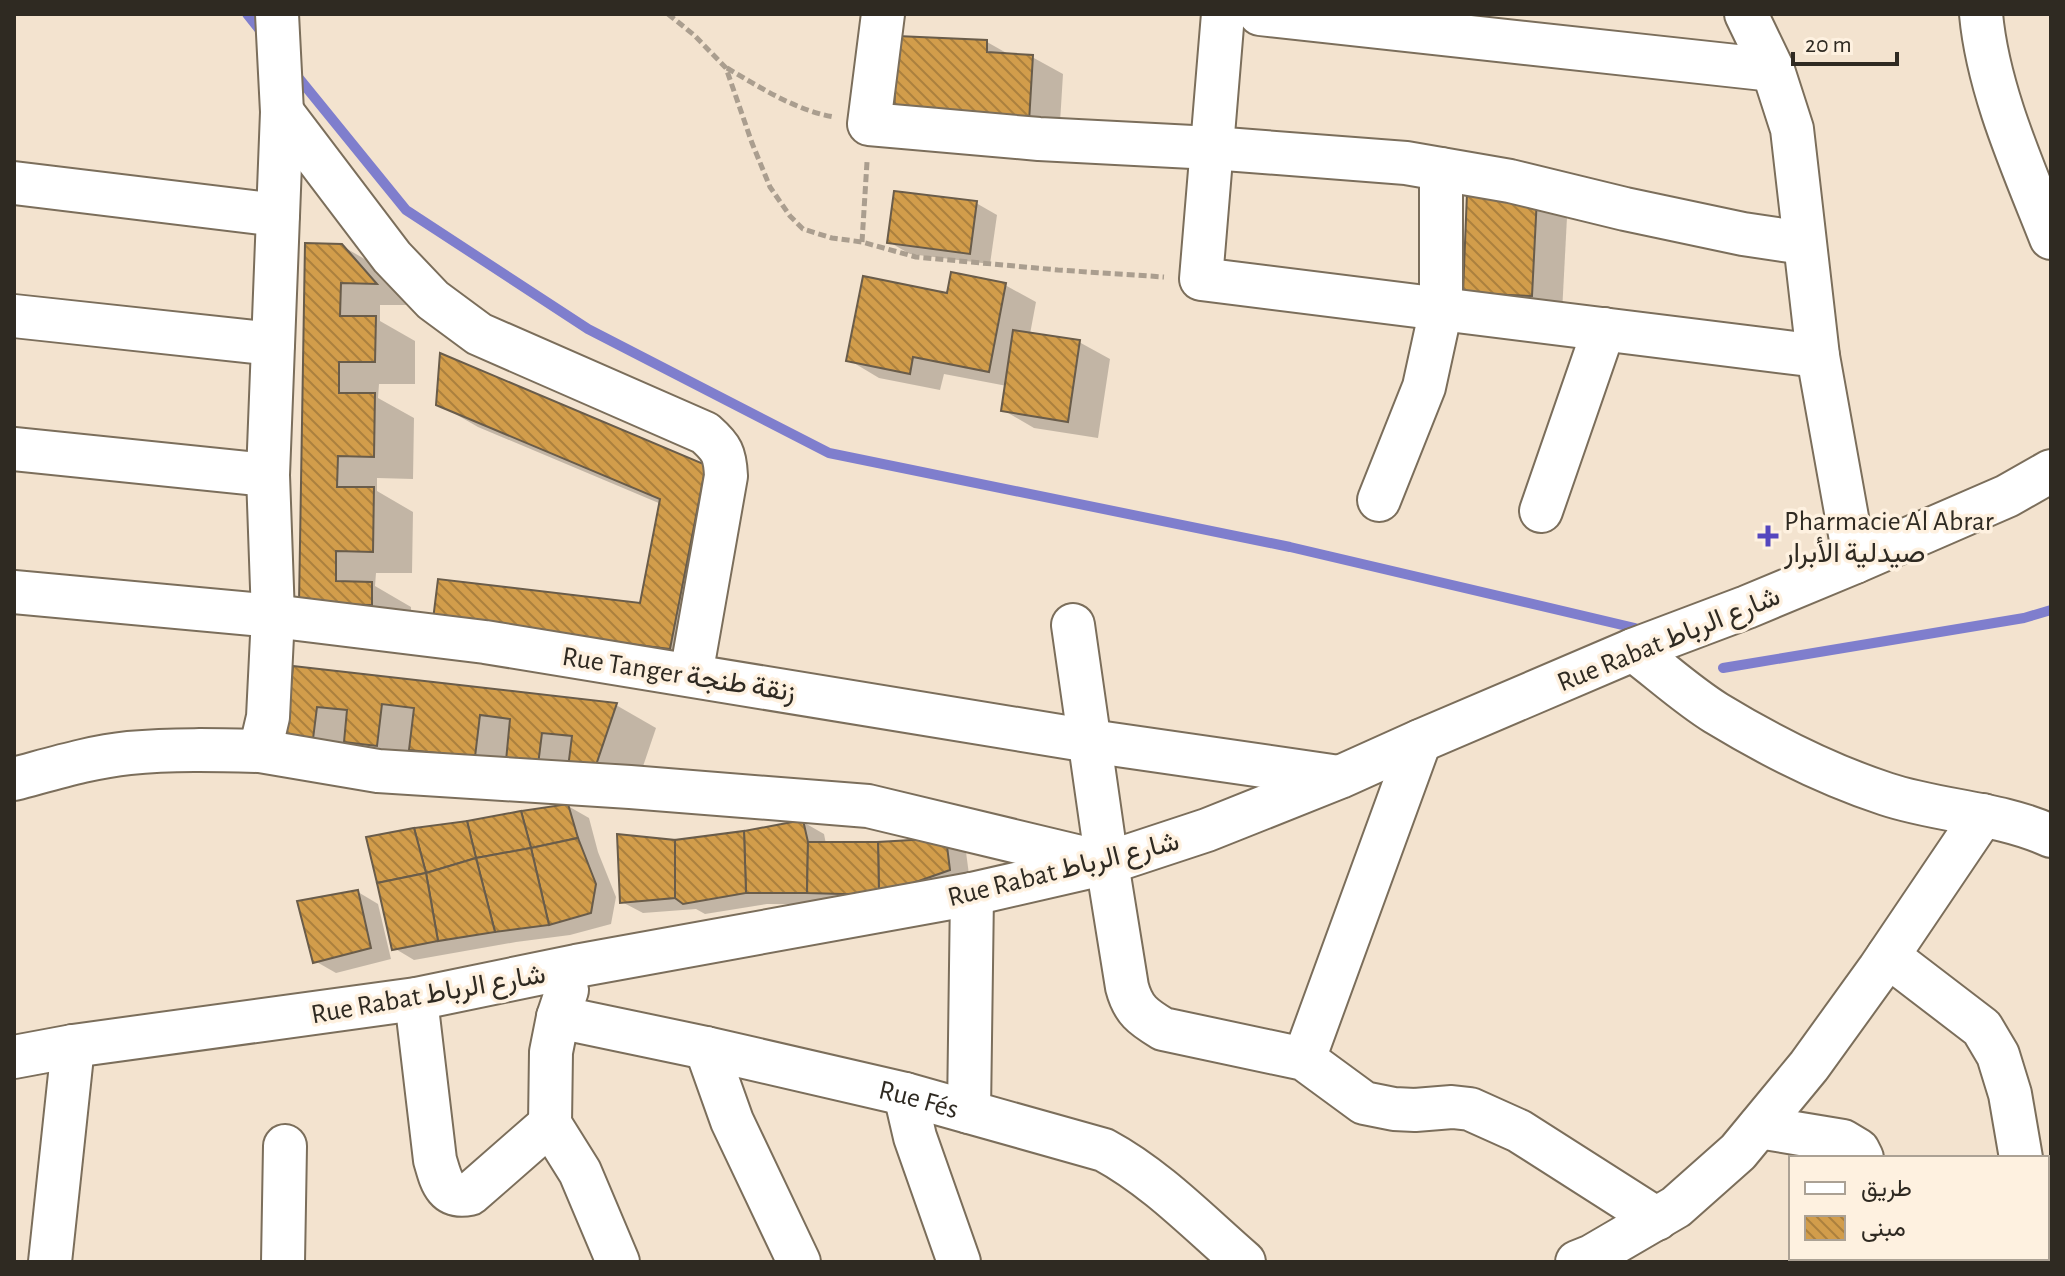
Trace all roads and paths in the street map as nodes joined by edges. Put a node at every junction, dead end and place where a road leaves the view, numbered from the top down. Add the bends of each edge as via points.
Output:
1 (277, 14) edge
2 (668, 14) edge
3 (883, 14) edge
4 (1223, 14) edge
5 (1260, 14) edge
6 (1746, 14) edge
7 (1981, 14) edge
8 (726, 68) junction
9 (1773, 70) junction
10 (282, 103) junction
11 (869, 124) junction
12 (1212, 148) junction
13 (1441, 169) junction
14 (14, 183) edge
15 (278, 215) junction
16 (2047, 218) edge
17 (862, 242) junction
18 (1804, 243) junction
19 (1201, 279) junction
20 (1441, 309) junction
21 (14, 316) edge
22 (1604, 329) junction
23 (273, 344) junction
24 (1818, 356) junction
25 (14, 449) edge
26 (2051, 471) edge
27 (268, 475) junction
28 (1379, 500) dead end
29 (1541, 511) dead end
30 (1855, 562) junction
31 (14, 592) edge
32 (273, 616) junction
33 (1073, 625) dead end
34 (1633, 650) junction
35 (691, 675) junction
36 (1090, 741) junction
37 (1420, 741) junction
38 (260, 751) junction
39 (1340, 777) junction
40 (14, 779) edge
41 (1983, 815) junction
42 (2051, 836) edge
43 (1107, 863) junction
44 (972, 894) junction
45 (1888, 956) junction
46 (576, 966) junction
47 (416, 999) junction
48 (558, 1017) junction
49 (73, 1046) junction
50 (706, 1048) junction
51 (14, 1057) edge
52 (1304, 1059) junction
53 (905, 1094) junction
54 (969, 1112) junction
55 (550, 1124) junction
56 (1759, 1127) junction
57 (285, 1146) dead end
58 (1861, 1156) edge
59 (2021, 1156) edge
60 (1657, 1219) junction
61 (1590, 1260) edge
62 (50, 1262) edge
63 (283, 1262) edge
64 (618, 1262) edge
65 (799, 1262) edge
66 (959, 1262) edge
67 (1244, 1262) edge

1 - 10 street
2 - 8 path
3 - 11 street
4 - 12 street
5 - 9 street
6 - 9 street
7 - 16 street via 1984,47 2016,152
8 - 11 path via 781,99 822,115
8 - 17 path via 770,187 790,216 803,229
9 - 18 street via 1792,129
10 - 15 street
10 - 35 street via 392,257 433,300 479,334 705,433 720,446 726,476
11 - 12 street
11 - 17 path
12 - 13 street
12 - 19 street
13 - 18 street
13 - 20 street
14 - 15 street
15 - 23 street
17 - 19 path via 916,257
18 - 24 street
19 - 20 street
20 - 22 street
20 - 28 street via 1424,387
21 - 23 street
22 - 24 street
22 - 29 street
23 - 27 street
24 - 30 street
25 - 27 street
26 - 30 street, Rue Rabat شارع الرباط via 2007,496
27 - 32 street
30 - 34 street, Rue Rabat شارع الرباط
31 - 32 street, Rue Tanger زنقة طنجة
32 - 35 street, Rue Tanger زنقة طنجة
32 - 38 street via 268,717
33 - 36 street
34 - 37 street, Rue Rabat شارع الرباط
34 - 41 street via 1714,712 1816,767 1887,794
35 - 36 street, Rue Tanger زنقة طنجة
36 - 39 street, Rue Tanger زنقة طنجة
36 - 43 street
37 - 39 street, Rue Rabat شارع الرباط
37 - 52 street
38 - 40 street via 126,753
38 - 43 street via 378,771 868,806
39 - 43 street, Rue Rabat شارع الرباط
41 - 42 street
41 - 45 street
43 - 44 street, Rue Rabat شارع الرباط
43 - 52 street via 1130,1002 1143,1016 1163,1029
44 - 46 street, Rue Rabat شارع الرباط
44 - 54 street
45 - 56 street
45 - 59 street via 1982,1028 1998,1055 2010,1094
46 - 47 street, Rue Rabat شارع الرباط
46 - 48 street
47 - 49 street, Rue Rabat شارع الرباط
47 - 55 street via 435,1160 449,1191 470,1194
48 - 50 street, Rue Fés
48 - 55 street via 551,1052
49 - 51 street, Rue Rabat شارع الرباط
49 - 62 street
50 - 53 street, Rue Fés
50 - 65 street via 732,1121
52 - 60 street via 1364,1103 1415,1110 1452,1107 1487,1116
53 - 54 street, Rue Fés
53 - 66 street
54 - 67 street, Rue Fés via 1104,1150 1148,1178
55 - 64 street via 580,1172
56 - 58 street via 1843,1141
56 - 60 street via 1738,1152
57 - 63 street
60 - 61 street

